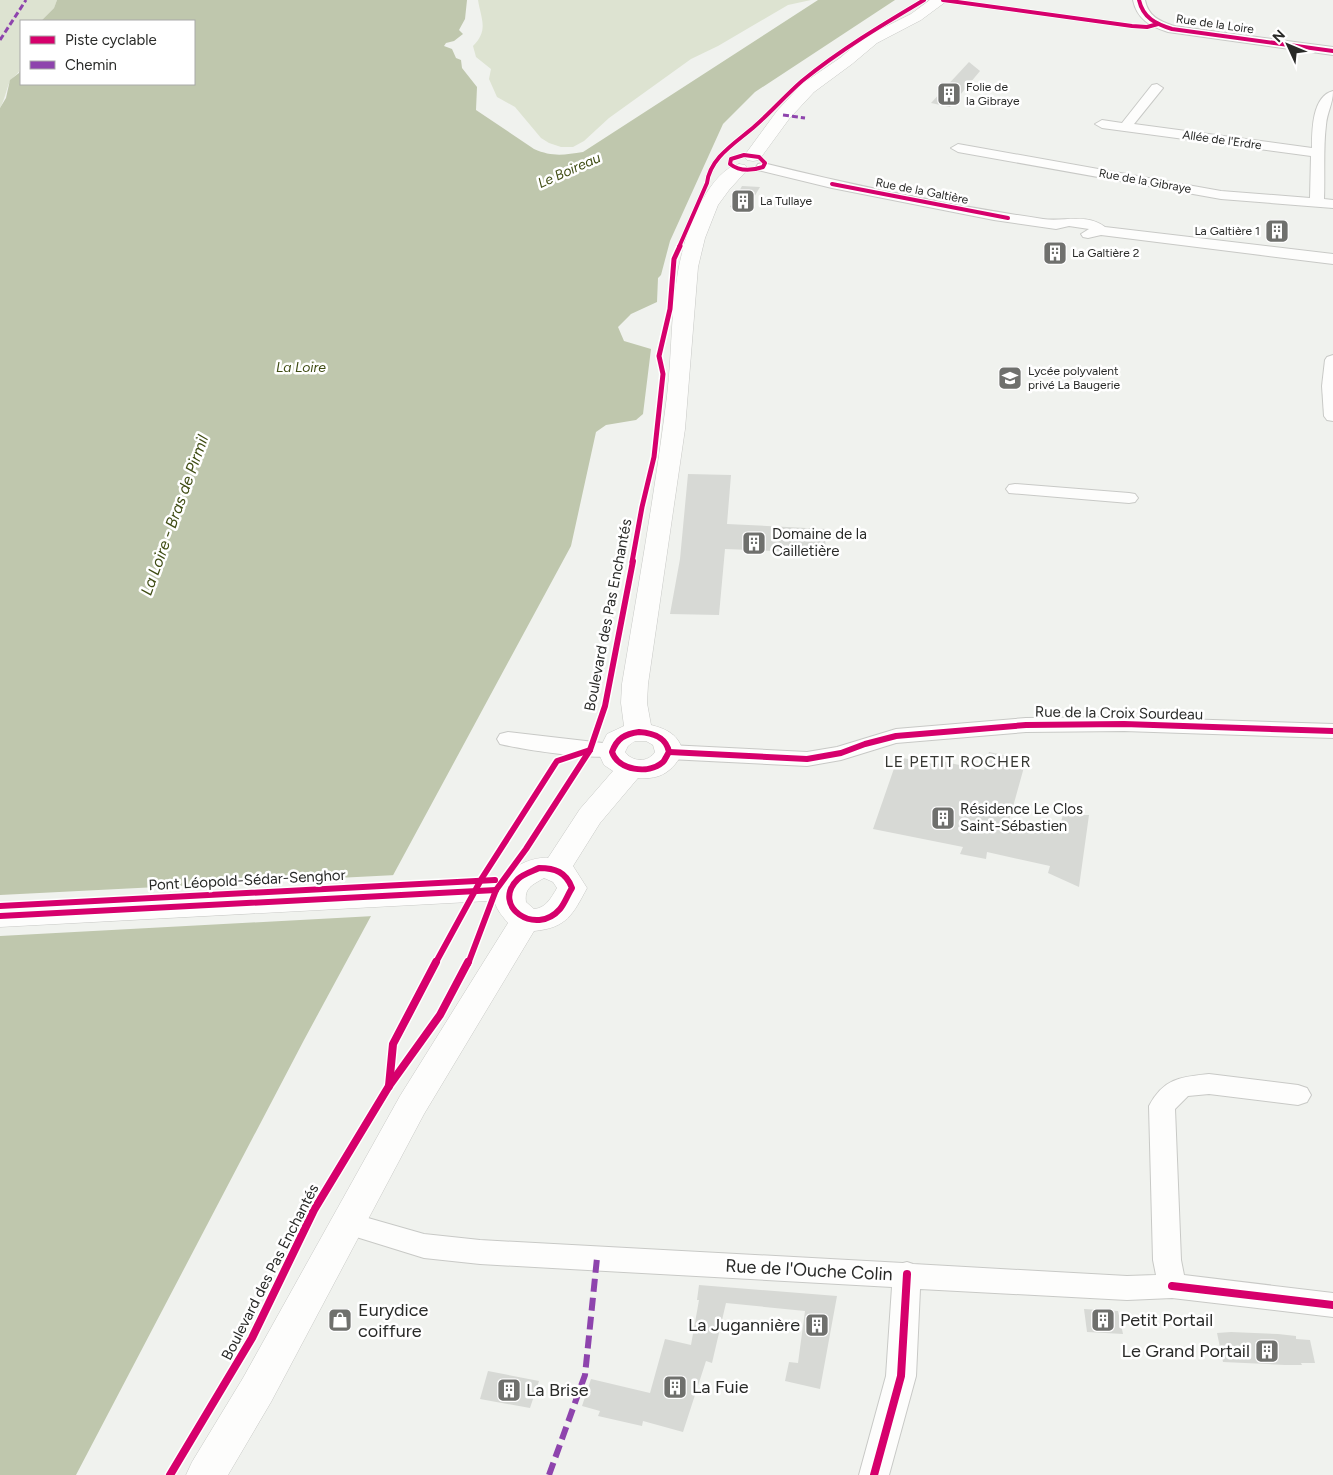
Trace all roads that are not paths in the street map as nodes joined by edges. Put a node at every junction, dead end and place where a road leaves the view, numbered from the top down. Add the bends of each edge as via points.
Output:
1 (940, 0) edge
2 (1138, 0) edge
3 (1333, 51) edge
4 (1157, 88) dead end
5 (1333, 95) edge
6 (1102, 124) dead end
7 (1126, 127) junction
8 (958, 148) dead end
9 (1318, 154) junction
10 (752, 164) junction
11 (1318, 203) junction
12 (1333, 204) edge
13 (1333, 259) edge
14 (1333, 360) edge
15 (1331, 386) edge
16 (1333, 416) edge
17 (1015, 489) dead end
18 (1129, 498) dead end
19 (1333, 731) edge
20 (639, 732) junction
21 (508, 739) dead end
22 (669, 752) junction
23 (621, 759) junction
24 (556, 870) junction
25 (499, 890) junction
26 (0, 916) edge
27 (526, 919) junction
28 (1298, 1095) dead end
29 (347, 1223) junction
30 (907, 1274) junction
31 (1172, 1286) junction
32 (1333, 1304) edge
33 (206, 1475) edge
34 (874, 1475) edge

1 - 10 main road via 916,17 871,40 808,88 783,114
2 - 3 street, Rue de la Loire via 1144,16 1172,30
4 - 7 street
5 - 9 street via 1323,108
6 - 7 street, Allée de l'Erdre
7 - 9 street, Allée de l'Erdre
8 - 11 street, Rue de la Gibraye via 1221,196
9 - 11 street
10 - 13 street, Rue de la Galtière via 956,209 1056,225 1065,231 1090,235 1101,231
10 - 20 main road via 722,184 703,218 692,251 670,458 635,684 634,704
11 - 12 street, Rue de la Gibraye
14 - 15 street
15 - 16 street
17 - 18 street
19 - 22 street, Rue de la Croix Sourdeau via 1124,724 1026,725 896,736 841,753 807,759
20 - 22 main road via 660,737 668,744
20 - 23 main road via 618,739
21 - 23 street via 590,750
22 - 23 main road via 666,759 648,769
23 - 24 main road
24 - 25 main road via 539,868 529,871
24 - 27 main road via 568,877 572,888 564,905 550,917
25 - 26 main road, Pont Léopold-Sédar-Senghor
25 - 27 main road via 516,914
27 - 29 main road via 412,1105
28 - 31 street via 1209,1084 1181,1087 1162,1106 1167,1260
29 - 30 street, Rue de l'Ouche Colin via 424,1246 480,1252
29 - 33 main road via 257,1390
30 - 31 street, Rue de l'Ouche Colin via 1127,1288
30 - 34 street via 901,1376
31 - 32 street, Rue de l'Ouche Colin

